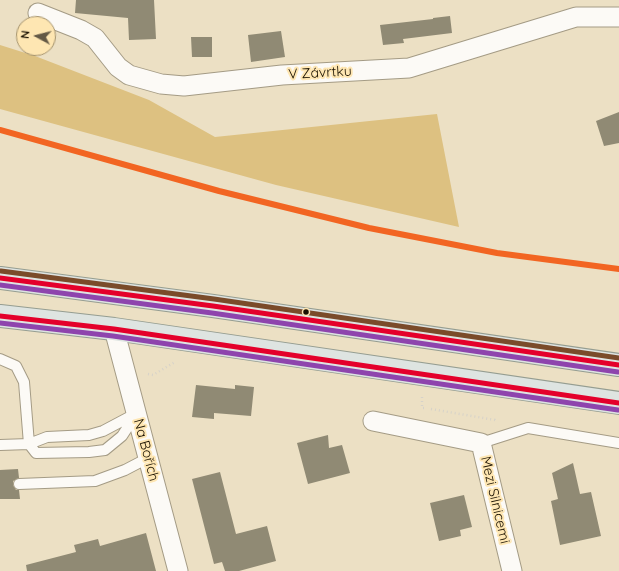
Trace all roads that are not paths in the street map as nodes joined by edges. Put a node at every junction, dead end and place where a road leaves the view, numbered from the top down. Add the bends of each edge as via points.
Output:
1 (38, 13) dead end
2 (619, 17) edge
3 (0, 278) edge
4 (0, 316) edge
5 (114, 329) junction
6 (0, 359) edge
7 (619, 365) edge
8 (619, 403) edge
9 (137, 413) junction
10 (373, 421) dead end
11 (481, 443) junction
12 (619, 443) edge
13 (29, 444) junction
14 (0, 445) edge
15 (148, 458) junction
16 (19, 484) dead end
17 (178, 571) edge
18 (512, 571) edge

1 - 2 street, V Závrtku via 95,38 118,67 129,75 161,84 184,86 282,75 409,68 576,18
3 - 7 main road
4 - 5 main road
5 - 8 main road
5 - 9 street, Na Bořích
6 - 13 lane via 16,366 24,382
9 - 13 lane via 96,433 47,436
9 - 13 lane via 122,436 105,450 36,453
9 - 15 street, Na Bořích
10 - 11 street, Mezi Silnicemi
11 - 12 lane via 528,428
11 - 18 street, Mezi Silnicemi
13 - 14 lane
15 - 16 lane via 105,479
15 - 17 street, Na Bořích

